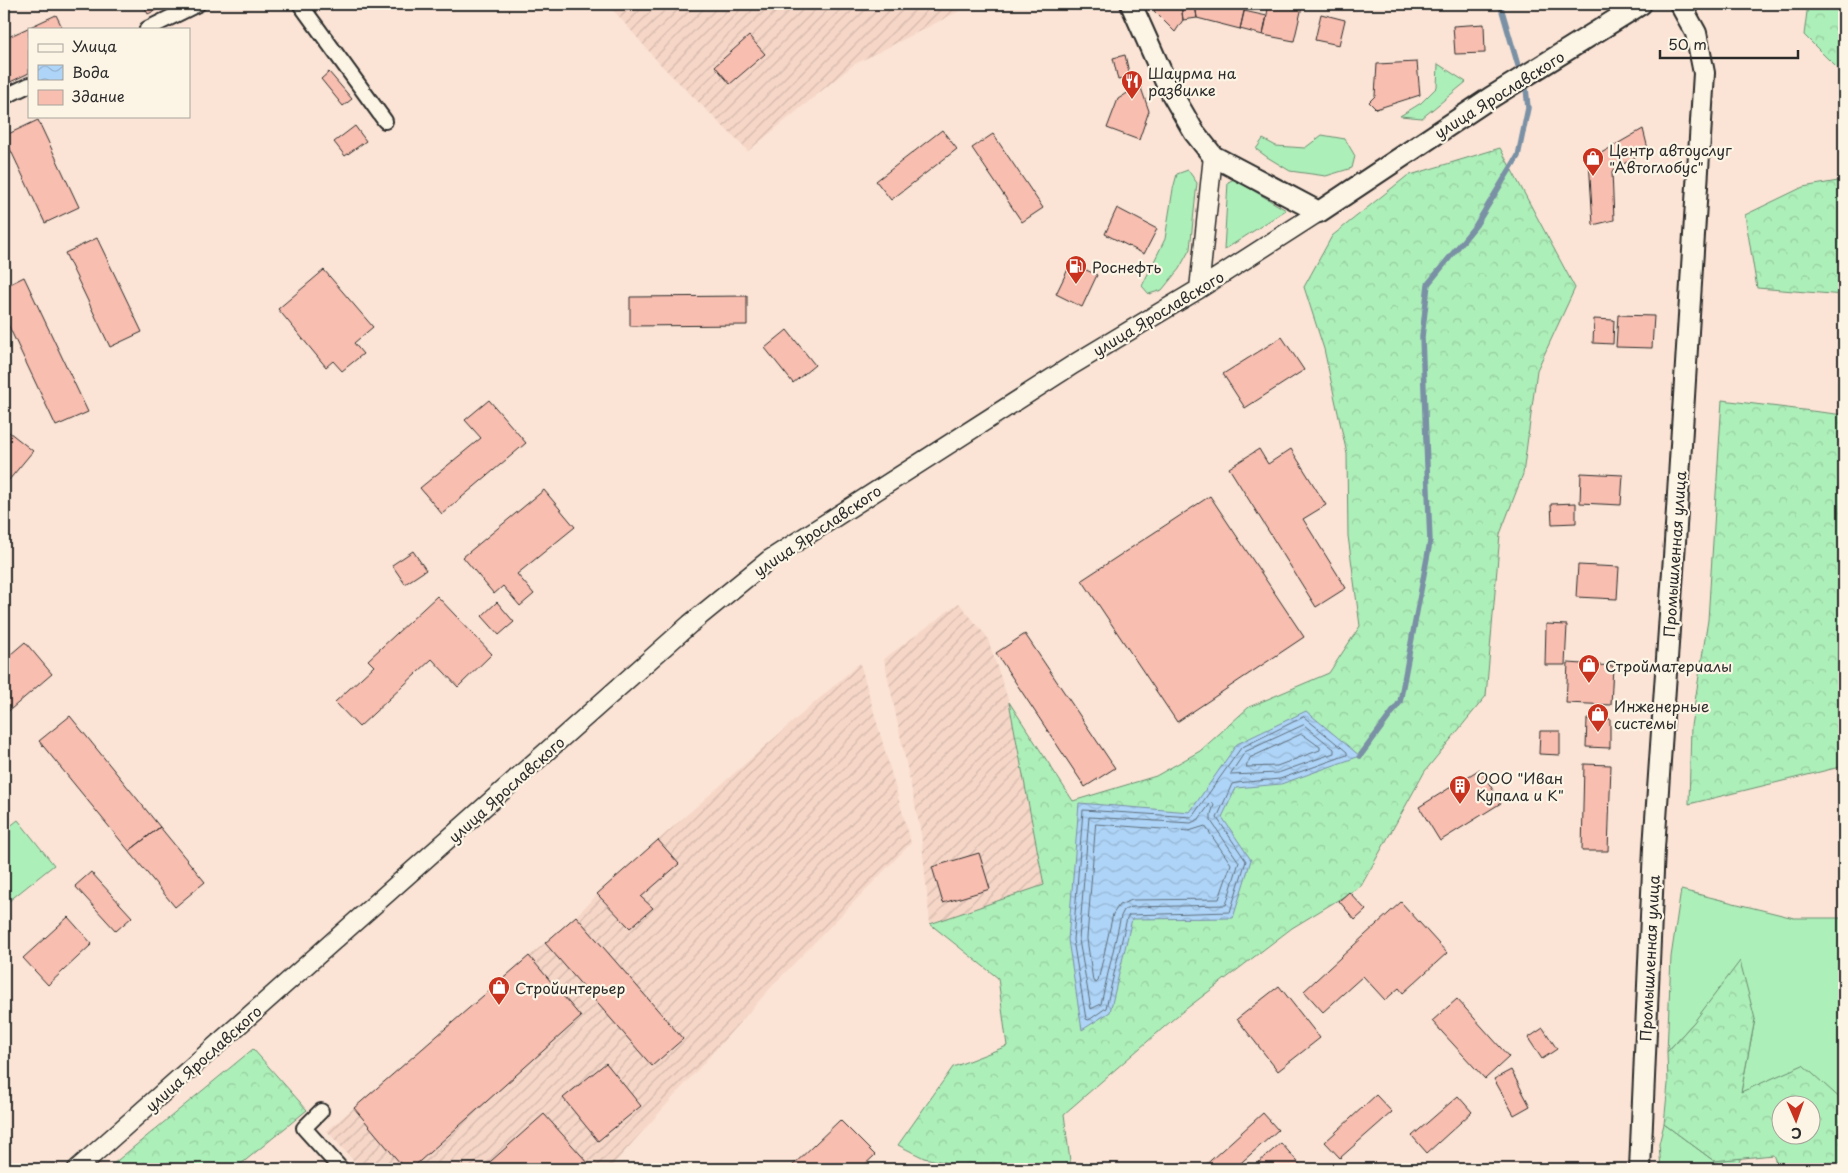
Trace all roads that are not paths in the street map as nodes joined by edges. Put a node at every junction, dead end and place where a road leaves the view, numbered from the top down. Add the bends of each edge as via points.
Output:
1 (198, 4) edge
2 (300, 4) edge
3 (1131, 4) edge
4 (1641, 4) edge
5 (1680, 4) edge
6 (149, 28) edge
7 (28, 85) edge
8 (4, 97) edge
9 (385, 121) dead end
10 (1213, 156) junction
11 (1319, 212) junction
12 (1199, 289) junction
13 (321, 1111) dead end
14 (77, 1169) edge
15 (341, 1169) edge
16 (1640, 1169) edge

1 - 6 street
2 - 9 street
3 - 10 main road via 1168,87 1194,132
4 - 11 main road, улица Ярославского via 1490,98
5 - 16 main road, Промышленная улица via 1696,33 1704,74 1654,848
7 - 8 street
10 - 11 main road
10 - 12 street
11 - 12 street, улица Ярославского
12 - 14 street, улица Ярославского via 1066,369 770,558 683,631
13 - 15 street via 304,1128

